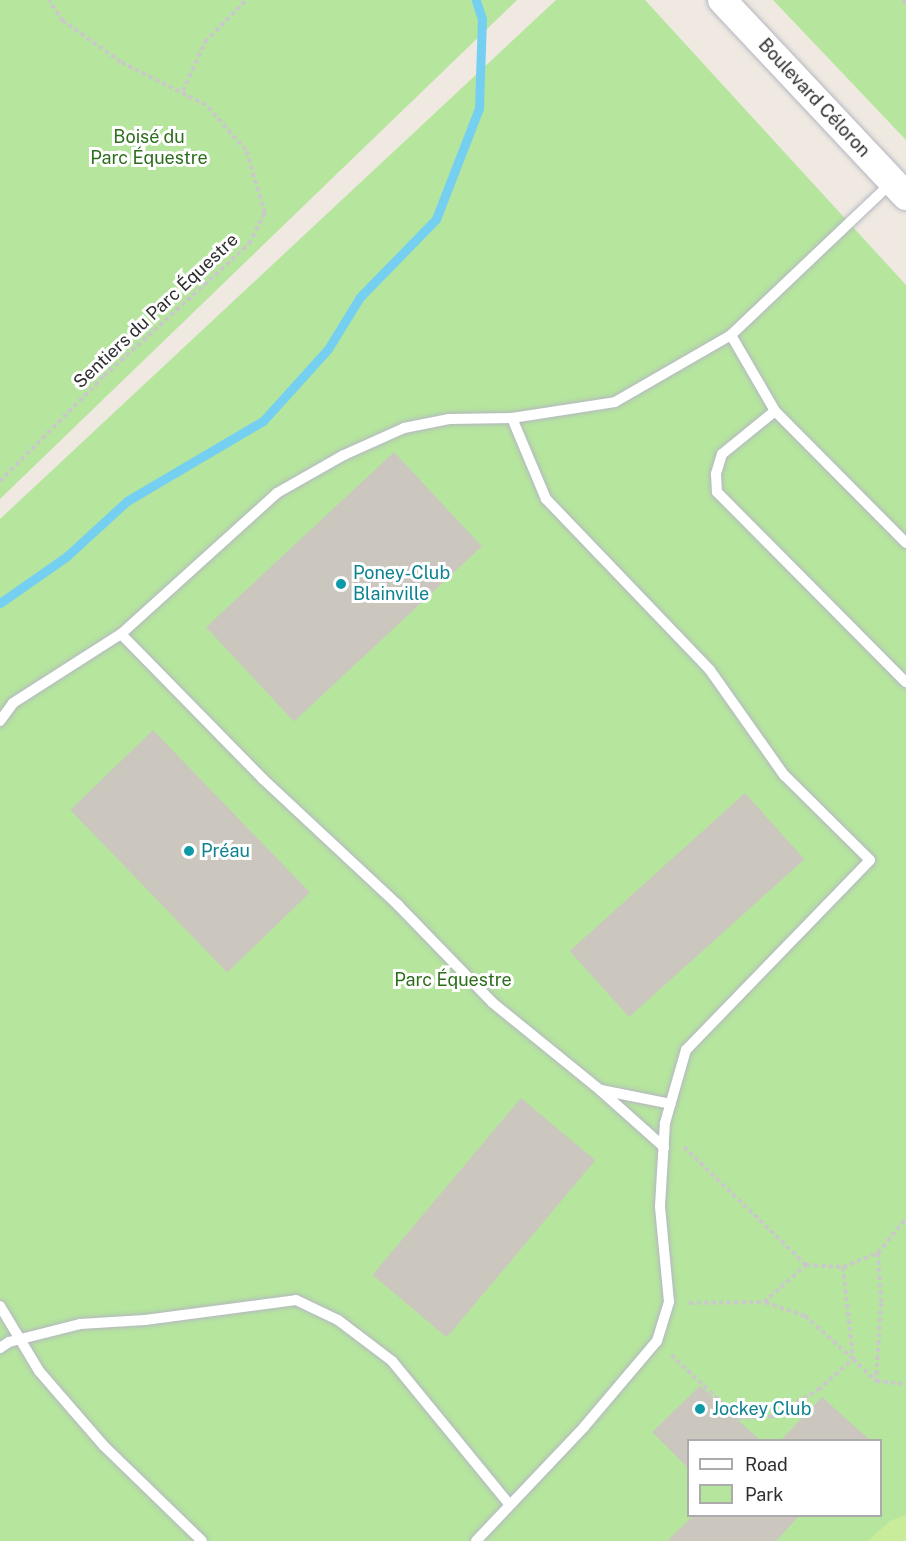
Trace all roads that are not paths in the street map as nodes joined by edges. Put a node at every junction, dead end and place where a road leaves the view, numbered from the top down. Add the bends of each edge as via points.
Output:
1 (722, 0) edge
2 (899, 189) edge
3 (731, 335) junction
4 (775, 411) junction
5 (512, 417) junction
6 (906, 543) edge
7 (121, 634) junction
8 (906, 682) edge
9 (0, 722) edge
10 (600, 1090) junction
11 (671, 1104) junction
12 (663, 1148) junction
13 (0, 1306) edge
14 (20, 1339) junction
15 (0, 1348) edge
16 (509, 1503) junction
17 (202, 1541) edge
18 (476, 1541) edge

1 - 2 street, Boulevard Céloron
2 - 3 lane
3 - 4 lane
3 - 5 lane via 615,402
4 - 6 lane
4 - 8 lane via 722,454 717,492
5 - 7 lane via 449,419 404,428 344,455 277,493
5 - 11 lane via 546,499 710,670 784,775 870,860 686,1050
7 - 9 lane via 13,703
7 - 10 lane via 263,779 398,905 493,1004
10 - 11 lane
10 - 12 lane
11 - 12 lane
12 - 16 lane via 660,1206 669,1302 657,1341 584,1427
13 - 14 lane
14 - 15 lane
14 - 16 lane via 80,1324 144,1320 296,1300 338,1320 392,1361
14 - 17 lane via 39,1371 104,1446
16 - 18 lane

